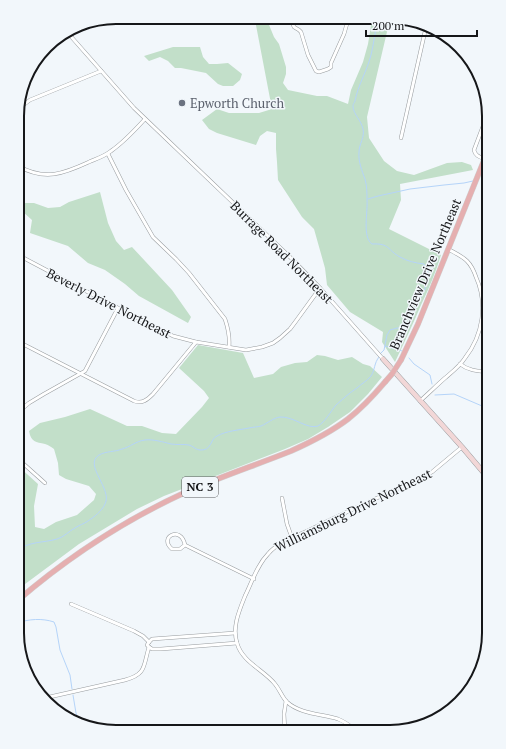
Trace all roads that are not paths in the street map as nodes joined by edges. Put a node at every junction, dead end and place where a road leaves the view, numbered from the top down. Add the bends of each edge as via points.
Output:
1 (293, 24) edge
2 (347, 24) edge
3 (425, 31) edge
4 (70, 36) edge
5 (100, 71) junction
6 (25, 104) edge
7 (145, 119) junction
8 (482, 129) edge
9 (401, 138) dead end
10 (108, 154) junction
11 (482, 157) edge
12 (482, 163) edge
13 (24, 169) edge
14 (448, 250) junction
15 (24, 258) edge
16 (320, 288) junction
17 (482, 296) edge
18 (118, 308) junction
19 (482, 320) edge
20 (196, 342) junction
21 (24, 344) edge
22 (229, 347) junction
23 (383, 359) joint
24 (460, 364) junction
25 (482, 371) edge
26 (81, 374) junction
27 (420, 401) junction
28 (24, 407) edge
29 (462, 447) junction
30 (24, 464) edge
31 (482, 471) edge
32 (45, 483) dead end
33 (282, 498) dead end
34 (292, 538) junction
35 (185, 545) junction
36 (254, 579) junction
37 (24, 595) edge
38 (72, 604) dead end
39 (235, 633) junction
40 (149, 642) junction
41 (237, 643) junction
42 (149, 648) junction
43 (50, 697) edge
44 (286, 701) junction
45 (285, 725) edge
46 (349, 725) edge

1 - 2 street via 301,32 308,55 319,72 330,66
3 - 9 street
4 - 5 street, Burrage Road Northeast
5 - 6 street
5 - 7 street, Burrage Road Northeast
7 - 10 street
7 - 16 street, Burrage Road Northeast
8 - 11 street via 474,150 476,155
10 - 13 street via 69,171 52,175
10 - 22 street via 153,237 189,273 225,319
12 - 14 main road, Branchview Drive Northeast / NC 3
14 - 17 street via 466,260 474,271
14 - 37 main road, Branchview Drive Northeast / NC 3, bridge via 416,330 401,360 386,382 349,418 308,444 187,492 122,525 80,552
15 - 18 street, Beverly Drive Northeast
16 - 22 street, Beverly Drive Northeast via 290,329 273,343 246,350
16 - 23 street, Burrage Road Northeast
18 - 20 street, Beverly Drive Northeast via 173,336
18 - 26 street via 85,371
19 - 24 street via 478,336
20 - 22 street, Beverly Drive Northeast
20 - 26 street via 153,394 144,401 134,401
21 - 26 street
23 - 27 street, Burrage Road Northeast
24 - 25 street
24 - 27 street
26 - 28 street
27 - 29 street, Burrage Road Northeast
29 - 31 street, Burrage Road Northeast
29 - 34 street, Williamsburg Drive Northeast via 432,472 419,479
30 - 32 street
33 - 34 street
34 - 36 street, Williamsburg Drive Northeast via 268,554
35 - 35 street via 180,535 171,535 167,541 172,549 180,549
35 - 36 street
36 - 39 street, Williamsburg Drive Northeast via 238,616
38 - 40 street via 134,631
39 - 40 street via 152,639
39 - 41 street, Williamsburg Drive Northeast
40 - 42 street
41 - 42 street
41 - 44 street, Williamsburg Drive Northeast via 247,659 275,683
42 - 43 street via 144,669 134,678
44 - 45 street
44 - 46 street, Williamsburg Drive Northeast via 300,710 337,719

